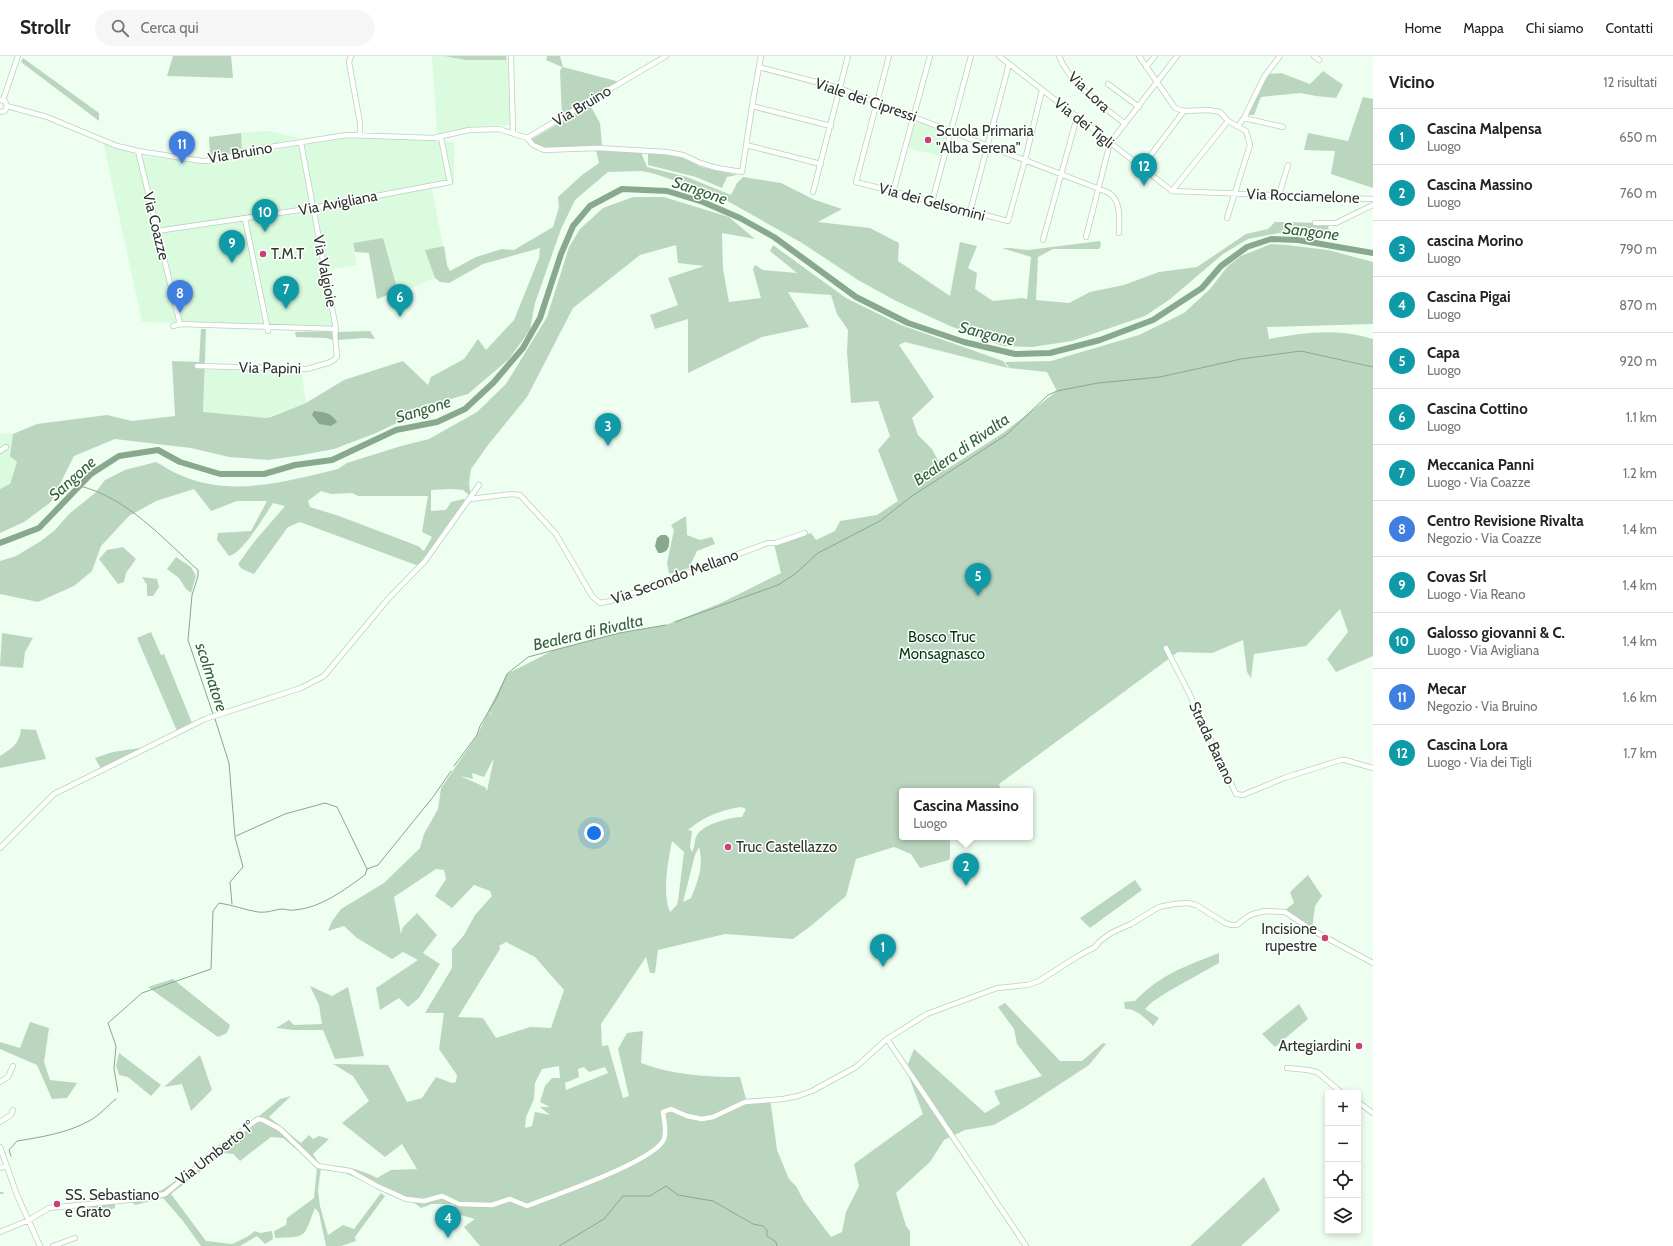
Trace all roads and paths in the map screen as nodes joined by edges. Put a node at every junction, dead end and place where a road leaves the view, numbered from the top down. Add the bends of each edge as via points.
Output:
1 (18, 56) edge
2 (351, 56) edge
3 (511, 56) edge
4 (666, 56) edge
5 (761, 56) edge
6 (848, 56) edge
7 (889, 56) edge
8 (930, 56) edge
9 (971, 56) edge
10 (999, 56) edge
11 (1059, 56) edge
12 (1139, 56) edge
13 (1155, 56) edge
14 (1177, 56) edge
15 (1280, 56) edge
16 (1314, 56) edge
17 (1319, 60) dead end
18 (1009, 64) junction
19 (759, 67) junction
20 (1146, 68) junction
21 (1157, 82) junction
22 (1108, 84) dead end
23 (839, 88) junction
24 (1042, 90) junction
25 (2, 100) edge
26 (877, 102) junction
27 (7, 106) junction
28 (752, 106) junction
29 (1139, 107) junction
30 (0, 112) edge
31 (1184, 112) junction
32 (913, 116) junction
33 (1077, 117) junction
34 (1244, 118) junction
35 (1228, 121) junction
36 (1125, 124) junction
37 (831, 126) junction
38 (1238, 126) junction
39 (1283, 127) dead end
40 (951, 131) junction
41 (513, 133) junction
42 (360, 135) junction
43 (441, 138) junction
44 (527, 138) junction
45 (301, 143) junction
46 (1110, 143) junction
47 (746, 145) junction
48 (988, 145) junction
49 (138, 151) junction
50 (1025, 160) junction
51 (821, 164) junction
52 (1288, 165) dead end
53 (1141, 168) junction
54 (1061, 173) junction
55 (1098, 188) junction
56 (1171, 191) junction
57 (813, 192) dead end
58 (893, 192) junction
59 (1233, 194) junction
60 (1279, 195) junction
61 (1373, 199) edge
62 (932, 202) junction
63 (1373, 205) edge
64 (313, 208) junction
65 (970, 212) junction
66 (1227, 218) dead end
67 (245, 219) junction
68 (1315, 223) dead end
69 (158, 231) junction
70 (1119, 233) dead end
71 (1086, 237) dead end
72 (1043, 240) dead end
73 (180, 324) junction
74 (173, 326) dead end
75 (267, 329) junction
76 (336, 329) junction
77 (196, 366) dead end
78 (6, 447) dead end
79 (0, 452) edge
80 (478, 485) dead end
81 (470, 499) junction
82 (806, 533) dead end
83 (1166, 648) dead end
84 (1373, 768) edge
85 (0, 848) edge
86 (1373, 963) edge
87 (887, 1039) junction
88 (13, 1066) dead end
89 (1287, 1068) dead end
90 (0, 1082) edge
91 (1338, 1090) edge
92 (1361, 1103) edge
93 (1371, 1108) edge
94 (13, 1110) dead end
95 (1373, 1113) edge
96 (0, 1122) edge
97 (0, 1147) edge
98 (7, 1166) junction
99 (0, 1168) edge
100 (29, 1220) junction
101 (0, 1232) edge
102 (75, 1238) dead end
103 (40, 1246) edge
104 (53, 1246) edge
105 (1026, 1246) edge

1 - 25 street
2 - 42 street via 349,62
3 - 41 street
4 - 44 street, Via Bruino
5 - 19 street
6 - 23 street
7 - 26 street
8 - 32 street
9 - 40 street
10 - 18 street, Via dei Tigli
11 - 36 street, Via Lora via 1067,73
12 - 20 street
13 - 20 street
14 - 21 street
15 - 34 street via 1264,77
16 - 17 street
18 - 24 street, Via dei Tigli
18 - 48 street
19 - 23 street, Viale dei Cipressi
19 - 28 street
20 - 21 street
21 - 29 street
21 - 31 street via 1175,108
22 - 29 street
23 - 26 street, Viale dei Cipressi
23 - 37 street
24 - 33 street, Via dei Tigli
24 - 50 street
25 - 27 street
26 - 32 street, Viale dei Cipressi
26 - 58 street, Via dei Gelsomini via 856,182
27 - 30 street via 5,111
27 - 49 street, Via Bruino via 47,117 101,140
28 - 37 street
28 - 47 street
29 - 36 street
31 - 35 street via 1213,110 1220,112
31 - 53 street
32 - 40 street, Viale dei Cipressi
32 - 58 street
33 - 46 street, Via dei Tigli
33 - 54 street
34 - 38 street
34 - 39 street
35 - 38 street
35 - 56 street
36 - 46 street
37 - 51 street
38 - 59 street via 1246,131 1250,145
40 - 48 street, Viale dei Cipressi
40 - 62 street
41 - 43 street, Via Bruino via 499,129 482,129 457,132
41 - 44 street, Via Bruino
42 - 43 street, Via Bruino
42 - 45 street, Via Bruino
43 - 64 street, Via Avigliana via 450,182
44 - 47 street, Via Bruino via 533,146 544,150 643,150 683,155 700,163 742,172
45 - 49 street, Via Bruino via 211,160
45 - 64 street, Via Valgioie
46 - 53 street, Via dei Tigli
46 - 55 street
47 - 51 street
48 - 50 street, Viale dei Cipressi
48 - 65 street
49 - 69 street, Via Coazze
50 - 54 street, Viale dei Cipressi
50 - 65 street, Via dei Gelsomini via 1008,221
51 - 57 street
52 - 60 street
53 - 56 street, Via dei Tigli
54 - 55 street, Viale dei Cipressi
54 - 72 street
55 - 70 street, Viale dei Cipressi via 1112,194 1116,200
55 - 71 street
56 - 59 street, Via Rocciamelone
58 - 62 street, Via dei Gelsomini
59 - 60 street, Via Rocciamelone
59 - 66 street, Via Rocciamelone
60 - 61 street, Via Rocciamelone
62 - 65 street, Via dei Gelsomini
63 - 68 street via 1336,223
64 - 67 street, Via Avigliana
64 - 76 street, Via Valgioie
67 - 69 street, Via Avigliana
67 - 75 street
69 - 73 street, Via Coazze
73 - 74 street
73 - 75 street
75 - 76 street
76 - 77 street, Via Papini via 337,356 328,363 307,369
78 - 79 street
80 - 81 street
81 - 82 street, Via Secondo Mellano via 520,495 556,534 592,596 600,603 768,543 776,543
81 - 85 street via 425,561 388,599 324,676 295,690 213,716 54,794
83 - 84 street, Strada Barano via 1236,794 1243,795 1284,778 1341,760
86 - 87 street via 1312,930 1285,912 1265,911 1232,925 1196,905 1174,904 1159,907 1138,921 1105,936 1095,947 1039,981 997,988 949,1005 927,1014
87 - 100 street, Via Umberto 1° via 856,1067 798,1096 745,1102 713,1117 702,1119 671,1109 663,1112 666,1128 664,1140 653,1152 527,1206 510,1199 492,1205 459,1204 442,1196 424,1201 406,1199 350,1171 318,1166 280,1129 258,1119 165,1194 49,1208
87 - 105 street
88 - 90 street via 8,1077
89 - 91 street via 1317,1072
92 - 93 street
93 - 95 street
94 - 96 street via 12,1115
97 - 98 street
98 - 99 street
98 - 100 street
100 - 101 street, Via Umberto 1°
100 - 103 street
102 - 104 street

